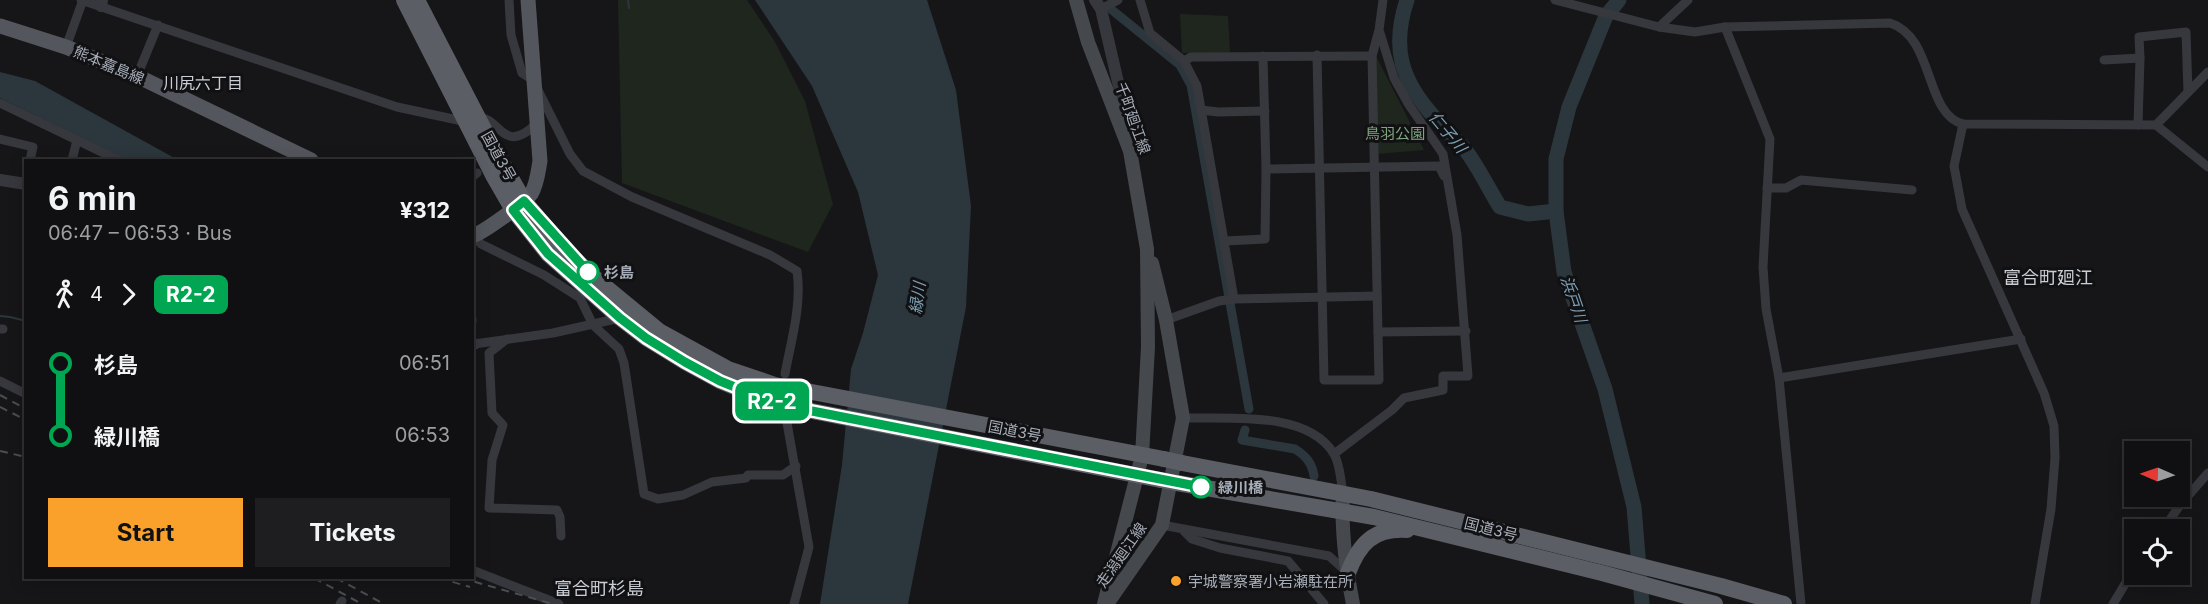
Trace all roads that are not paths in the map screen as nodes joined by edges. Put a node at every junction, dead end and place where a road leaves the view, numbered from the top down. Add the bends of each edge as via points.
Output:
1 (82, 0) edge
2 (404, 0) edge
3 (417, 0) edge
4 (509, 0) edge
5 (528, 0) edge
6 (1076, 0) edge
7 (1118, 0) edge
8 (1140, 0) edge
9 (1383, 0) edge
10 (1555, 0) edge
11 (1688, 0) edge
12 (102, 3) edge
13 (1098, 4) edge
14 (158, 25) junction
15 (0, 26) edge
16 (1659, 27) junction
17 (1725, 27) junction
18 (1379, 30) junction
19 (66, 47) junction
20 (1317, 55) junction
21 (1263, 56) junction
22 (1372, 56) junction
23 (2140, 58) junction
24 (2104, 60) dead end
25 (1184, 61) junction
26 (2208, 72) edge
27 (137, 76) junction
28 (533, 80) junction
29 (2188, 92) junction
30 (0, 104) edge
31 (1202, 110) junction
32 (1265, 111) junction
33 (472, 120) junction
34 (537, 123) junction
35 (1963, 124) junction
36 (2138, 125) junction
37 (2157, 125) junction
38 (0, 139) edge
39 (77, 140) junction
40 (1130, 151) junction
41 (30, 159) edge
42 (72, 159) edge
43 (116, 159) edge
44 (309, 159) edge
45 (1375, 167) junction
46 (2208, 167) edge
47 (1318, 168) junction
48 (1266, 169) junction
49 (0, 180) edge
50 (1447, 182) junction
51 (24, 183) edge
52 (1767, 188) junction
53 (1912, 190) dead end
54 (518, 205) junction
55 (474, 236) edge
56 (1225, 241) junction
57 (1147, 249) junction
58 (1377, 296) junction
59 (1322, 298) junction
60 (1234, 299) junction
61 (620, 318) junction
62 (1166, 320) junction
63 (593, 325) junction
64 (1466, 331) junction
65 (1377, 332) junction
66 (507, 339) junction
67 (2021, 339) junction
68 (474, 344) edge
69 (785, 374) tunnel mouth
70 (1779, 378) junction
71 (0, 381) edge
72 (24, 393) edge
73 (1183, 418) junction
74 (787, 423) tunnel mouth
75 (1334, 454) junction
76 (1137, 455) junction
77 (796, 466) junction
78 (2208, 473) edge
79 (1133, 475) junction
80 (1343, 502) junction
81 (2170, 519) edge
82 (1162, 525) junction
83 (1184, 531) junction
84 (1432, 531) junction
85 (561, 536) dead end
86 (1602, 565) junction
87 (474, 571) edge
88 (1348, 573) junction
89 (2124, 585) edge
90 (559, 604) edge
91 (794, 604) edge
92 (1106, 604) edge
93 (1324, 604) edge
94 (1353, 604) edge
95 (1715, 604) edge
96 (1784, 604) edge
97 (1801, 604) edge
98 (2035, 604) edge
99 (2113, 604) edge

1 - 12 street
1 - 19 street
2 - 33 highway, 国道3号
3 - 33 highway, 国道3号
4 - 28 street via 511,35 522,73
5 - 28 main road
6 - 40 main road, 千町廻江線
7 - 13 street
8 - 25 street via 1150,33
9 - 18 street
10 - 16 street
11 - 16 street
12 - 14 street
13 - 40 street via 1127,121
14 - 27 street
14 - 33 street via 397,107
15 - 19 main road, 熊本嘉島線
16 - 17 street via 1695,32
17 - 35 street via 1851,22 1890,22 1900,26 1919,51 1944,111 1953,122
17 - 52 street via 1770,139
18 - 22 street
18 - 50 street via 1394,78 1443,154
19 - 27 main road, 熊本嘉島線
20 - 21 street
20 - 22 street
20 - 47 street
21 - 25 street via 1191,57
21 - 32 street
22 - 45 street
23 - 24 street
23 - 29 street via 2139,37 2186,32
23 - 36 street
25 - 31 street via 1197,86
26 - 29 street
27 - 44 main road, 熊本嘉島線
28 - 34 main road
28 - 69 street via 570,154 583,171 632,197 770,255 797,272 795,318
29 - 37 street
30 - 39 street
31 - 32 street
31 - 56 street
32 - 48 street
33 - 34 street via 486,118 509,136 523,133
33 - 54 highway, 国道3号
34 - 54 main road via 540,161 536,184
35 - 36 street
35 - 67 street via 1954,166 1962,209
36 - 37 street
37 - 46 street
38 - 41 street via 33,147
39 - 42 street
39 - 43 street
40 - 57 main road, 千町廻江線
45 - 47 street
45 - 50 street via 1439,166
45 - 58 street
47 - 48 street
47 - 59 street
48 - 56 street via 1265,239
49 - 51 street
50 - 64 street via 1457,235
52 - 53 street via 1786,188 1802,180
52 - 70 street via 1763,270
54 - 55 main road
54 - 61 highway, 国道3号 via 548,254
54 - 76 highway, 国道3号 via 591,275 659,331 728,369 775,385
55 - 63 street via 580,298
56 - 60 street
57 - 62 main road, 千町廻江線
57 - 76 main road, 千町廻江線 via 1148,346
58 - 59 street
58 - 65 street
59 - 60 street
59 - 65 street via 1324,380 1379,380
60 - 62 street
61 - 63 street
61 - 79 highway, 国道3号 via 665,350 720,381 767,400
62 - 73 main road, 千町廻江線
63 - 66 street
63 - 77 street via 619,349 624,363 644,494 658,499 683,495 712,482 748,475 783,475
64 - 65 street
64 - 75 street via 1468,376 1443,376 1443,390 1404,398
66 - 68 street
66 - 85 street via 489,353 492,413 503,425 492,460 489,508 557,510
67 - 70 street
67 - 98 street via 2054,426 2051,509
70 - 97 street
71 - 72 street
73 - 75 street via 1261,419 1293,424 1303,427
73 - 82 main road, 走潟廻江線
74 - 77 street
75 - 80 street
76 - 79 main road, 走潟廻江線
76 - 80 highway, 国道3号, bridge
77 - 91 street via 809,547
78 - 81 street
79 - 80 highway, 国道3号
79 - 92 main road, 走潟廻江線
80 - 84 highway, 国道3号
80 - 86 highway, 国道3号
80 - 88 main road
82 - 83 street
82 - 92 main road, 走潟廻江線
83 - 88 street via 1329,556
83 - 93 street via 1192,539 1220,548 1288,561
84 - 86 highway, 国道3号
84 - 88 highway via 1385,531 1359,548
86 - 95 highway, 国道3号
86 - 96 highway, 国道3号 via 1721,586
87 - 90 street
88 - 94 main road
89 - 99 street

